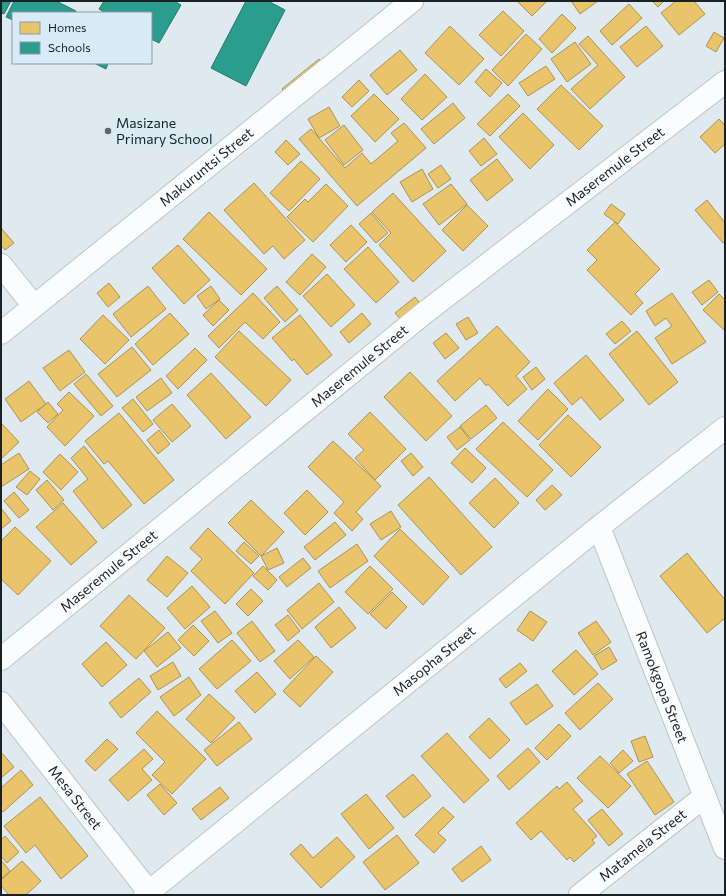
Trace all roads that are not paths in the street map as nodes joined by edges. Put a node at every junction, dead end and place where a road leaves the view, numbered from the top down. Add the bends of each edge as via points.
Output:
1 (409, 2) edge
2 (725, 82) edge
3 (1, 265) edge
4 (34, 306) junction
5 (1, 333) edge
6 (725, 428) edge
7 (599, 527) junction
8 (1, 659) edge
9 (1, 703) edge
10 (705, 796) junction
11 (721, 821) edge
12 (725, 848) edge
13 (147, 893) edge
14 (580, 895) edge

1 - 4 street, Makuruntsi Street
2 - 8 street, Maseremule Street via 423,314
3 - 4 street
4 - 5 street, Makuruntsi Street
6 - 7 street, Masopha Street
7 - 10 street, Ramokgopa Street
7 - 13 street, Masopha Street
9 - 13 street, Mesa Street
10 - 11 street, Ramokgopa Street
10 - 14 street, Matamela Street
11 - 12 street, Ramokgopa Street

